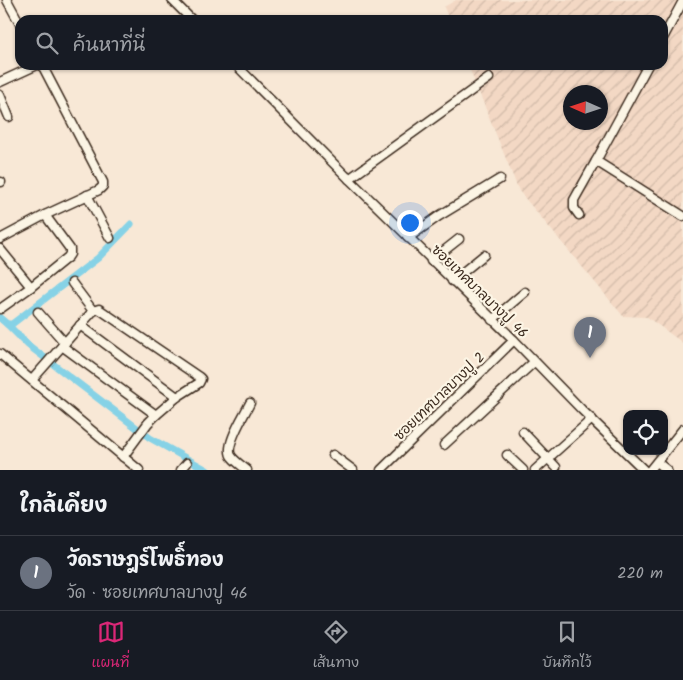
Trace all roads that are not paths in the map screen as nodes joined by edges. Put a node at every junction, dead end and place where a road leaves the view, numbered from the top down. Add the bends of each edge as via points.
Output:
1 (8, 0) edge
2 (172, 0) edge
3 (683, 1) edge
4 (16, 15) edge
5 (187, 15) edge
6 (668, 29) edge
7 (27, 70) edge
8 (45, 70) edge
9 (241, 70) edge
10 (645, 70) edge
11 (489, 78) dead end
12 (0, 82) edge
13 (0, 95) edge
14 (9, 117) dead end
15 (596, 161) junction
16 (349, 179) junction
17 (500, 179) dead end
18 (87, 195) junction
19 (579, 215) dead end
20 (44, 216) junction
21 (683, 216) edge
22 (110, 238) dead end
23 (408, 238) junction
24 (0, 239) edge
25 (459, 239) dead end
26 (0, 249) edge
27 (484, 256) dead end
28 (431, 261) junction
29 (452, 281) junction
30 (72, 283) dead end
31 (31, 287) junction
32 (525, 292) dead end
33 (0, 309) edge
34 (93, 311) junction
35 (38, 312) dead end
36 (492, 320) junction
37 (80, 325) junction
38 (514, 340) junction
39 (63, 345) junction
40 (0, 354) edge
41 (534, 362) junction
42 (32, 380) junction
43 (176, 397) junction
44 (250, 403) dead end
45 (156, 415) junction
46 (592, 419) junction
47 (683, 429) edge
48 (522, 432) dead end
49 (444, 444) dead end
50 (623, 445) edge
51 (333, 455) dead end
52 (507, 455) dead end
53 (634, 455) edge
54 (123, 457) junction
55 (548, 458) junction
56 (657, 462) junction
57 (188, 463) dead end
58 (556, 467) dead end
59 (139, 470) edge
60 (181, 470) edge
61 (247, 470) edge
62 (352, 470) edge
63 (381, 470) edge
64 (523, 470) edge
65 (535, 470) edge
66 (644, 470) edge
67 (650, 470) edge
68 (667, 470) edge

1 - 4 street
2 - 5 street
3 - 6 street
7 - 12 street
8 - 18 street via 103,182 102,188
9 - 16 street, ซอยเทศบาลบางปู 46
10 - 15 street
11 - 16 street
13 - 14 street
15 - 19 street via 574,200 574,208
15 - 21 street
16 - 23 street, ซอยเทศบาลบางปู 46
17 - 23 street
18 - 20 street
18 - 22 street
20 - 24 street
20 - 31 street via 70,249 70,254
23 - 28 street, ซอยเทศบาลบางปู 46
25 - 28 street
26 - 31 street
27 - 29 street
28 - 29 street, ซอยเทศบาลบางปู 46
29 - 36 street, ซอยเทศบาลบางปู 46
30 - 34 street
31 - 33 street
32 - 36 street
34 - 37 street
34 - 43 street via 101,310 199,377 199,383
35 - 39 street
36 - 38 street, ซอยเทศบาลบางปู 46
37 - 39 street
37 - 43 street
38 - 41 street, ซอยเทศบาลบางปู 46
38 - 63 street, ซอยเทศบาลบางปู 2
39 - 42 street
39 - 45 street
40 - 42 street
41 - 46 street, ซอยเทศบาลบางปู 46
41 - 49 street
42 - 54 street
43 - 45 street
44 - 61 street via 229,452
45 - 54 street
46 - 50 street, ซอยเทศบาลบางปู 46
46 - 55 street
47 - 56 street
48 - 55 street
51 - 62 street
52 - 64 street
53 - 66 street, ซอยเทศบาลบางปู 46
54 - 59 street
55 - 58 street
55 - 65 street
56 - 67 street
56 - 68 street
57 - 60 street

